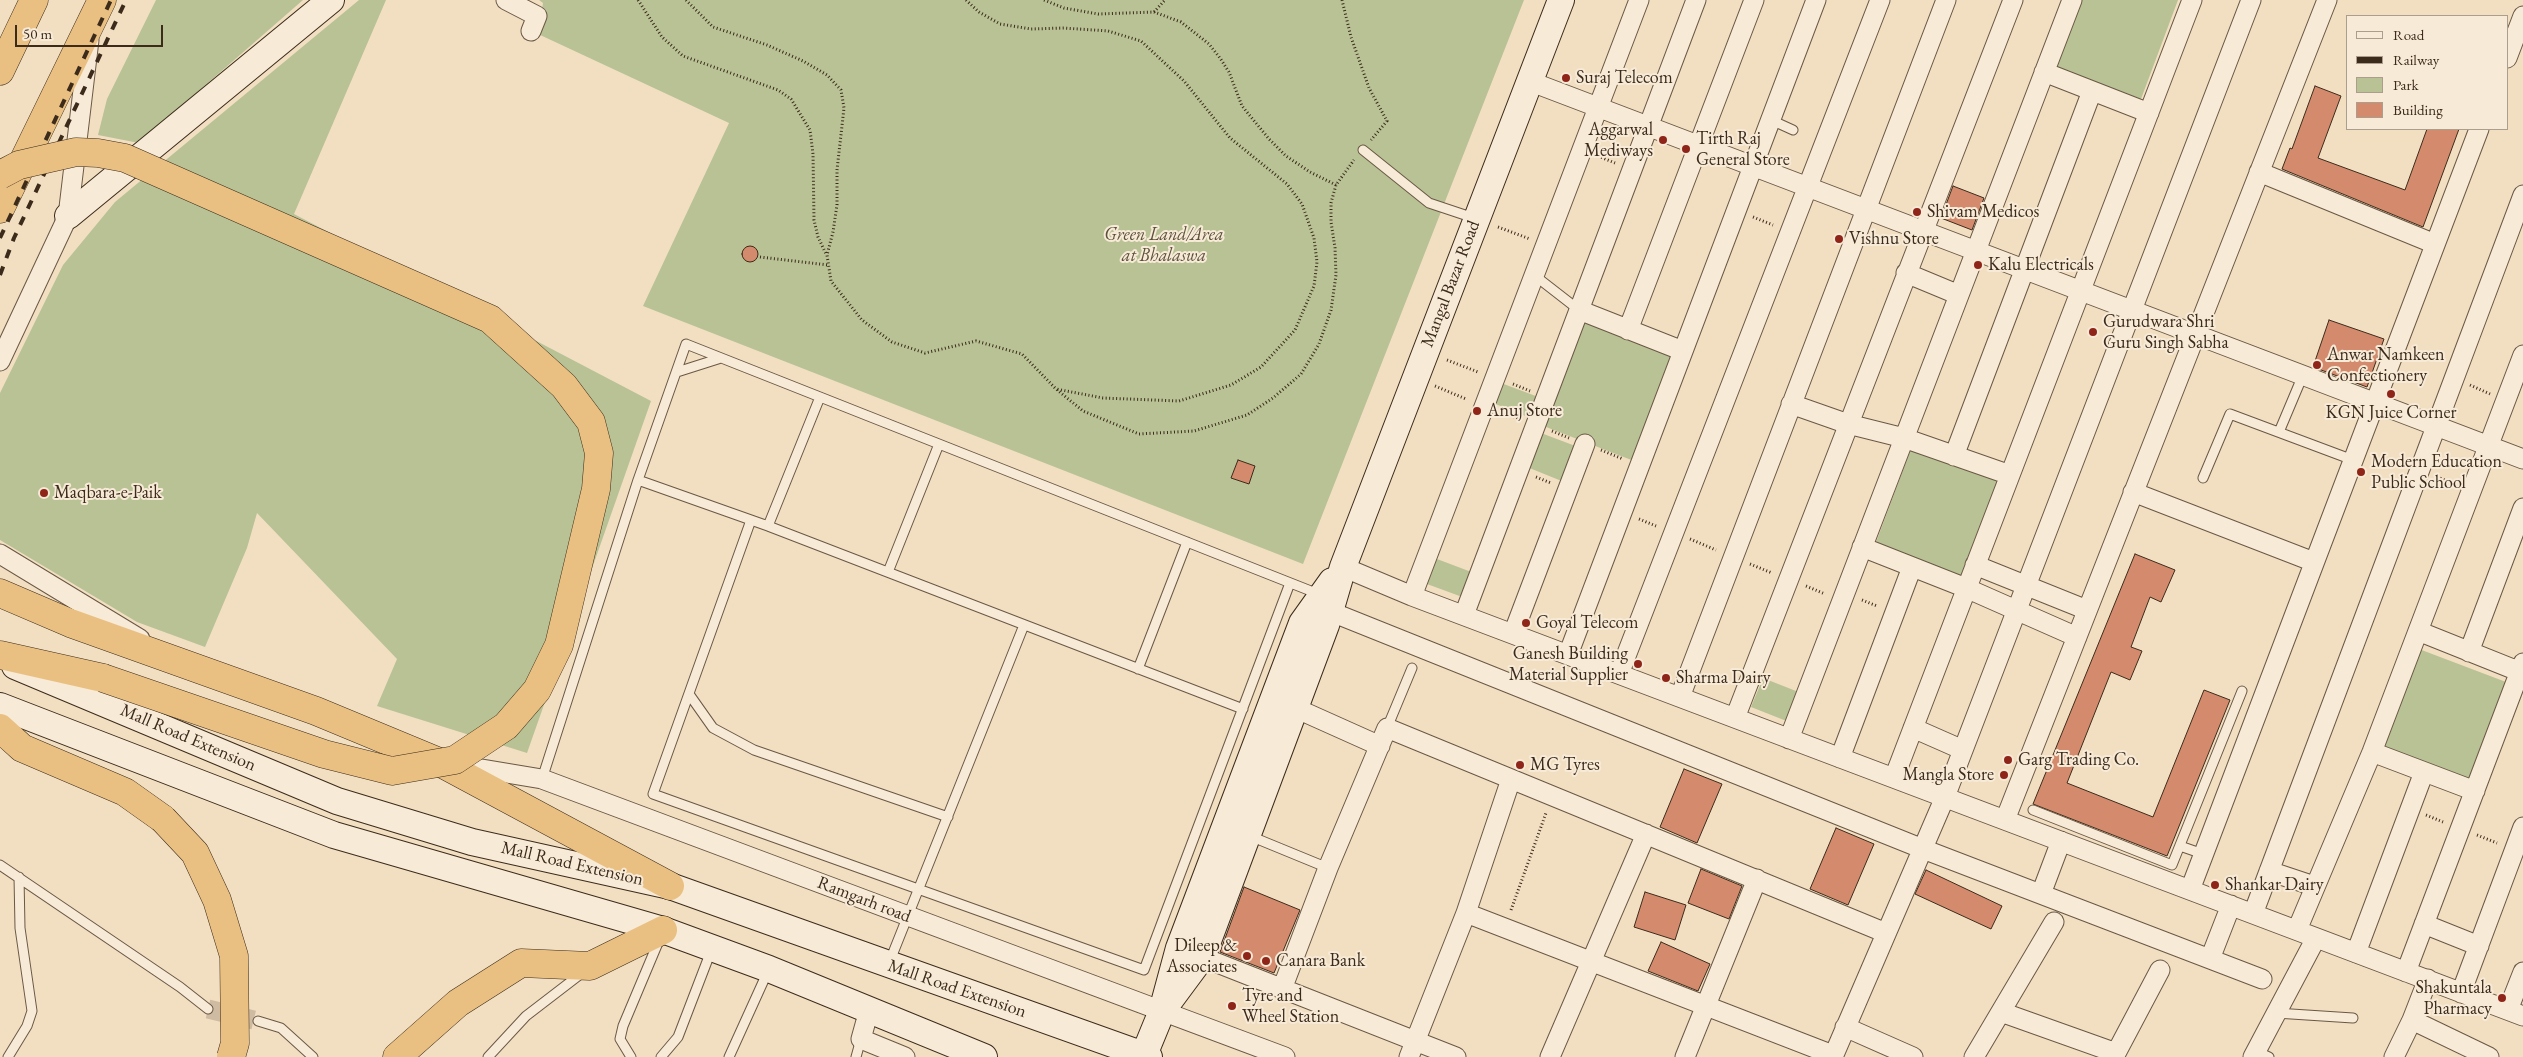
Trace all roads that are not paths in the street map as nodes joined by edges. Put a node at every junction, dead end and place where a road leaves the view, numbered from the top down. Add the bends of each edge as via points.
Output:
1 (34, 0) edge
2 (331, 0) edge
3 (506, 0) edge
4 (1560, 0) edge
5 (1639, 0) edge
6 (1696, 0) edge
7 (1754, 0) edge
8 (1816, 0) edge
9 (1880, 0) edge
10 (1946, 0) edge
11 (2013, 0) edge
12 (2072, 0) edge
13 (2192, 0) edge
14 (2252, 0) edge
15 (2327, 0) edge
16 (96, 11) edge
17 (2523, 16) edge
18 (531, 31) dead end
19 (2508, 55) edge
20 (0, 71) edge
21 (2044, 72) junction
22 (1529, 81) junction
23 (2092, 91) junction
24 (1597, 109) junction
25 (2149, 113) junction
26 (1770, 120) junction
27 (1648, 128) junction
28 (1793, 130) dead end
29 (2479, 130) edge
30 (1698, 147) junction
31 (1363, 150) road end
32 (1752, 168) junction
33 (2259, 172) junction
34 (0, 175) edge
35 (1807, 188) junction
36 (2523, 195) edge
37 (0, 209) edge
38 (1865, 210) junction
39 (68, 216) junction
40 (1476, 219) junction
41 (1922, 232) junction
42 (2435, 244) junction
43 (1975, 252) junction
44 (2025, 270) junction
45 (1906, 273) junction
46 (1534, 275) junction
47 (2080, 292) junction
48 (1959, 295) junction
49 (1579, 310) junction
50 (2131, 311) junction
51 (1628, 330) junction
52 (2195, 335) junction
53 (1683, 351) junction
54 (2523, 355) edge
55 (721, 358) junction
56 (0, 362) edge
57 (677, 372) junction
58 (2303, 375) junction
59 (820, 397) junction
60 (2374, 403) junction
61 (1791, 404) junction
62 (1848, 424) junction
63 (2436, 426) junction
64 (2279, 432) junction
65 (1904, 438) junction
66 (939, 444) junction
67 (1585, 444) dead end
68 (2488, 446) junction
69 (1954, 456) junction
70 (2523, 459) edge
71 (2353, 460) junction
72 (2010, 475) junction
73 (2202, 478) dead end
74 (638, 480) junction
75 (2133, 492) junction
76 (2523, 508) edge
77 (751, 520) junction
78 (768, 526) junction
79 (1186, 542) junction
80 (1862, 547) junction
81 (0, 554) edge
82 (2314, 562) junction
83 (1976, 565) junction
84 (1912, 567) junction
85 (1343, 568) junction
86 (888, 572) junction
87 (1290, 583) junction
88 (2026, 585) junction
89 (1966, 588) junction
90 (0, 594) edge
91 (1412, 596) junction
92 (1328, 602) junction
93 (2016, 610) junction
94 (2087, 610) junction
95 (1464, 616) junction
96 (1024, 625) junction
97 (2418, 631) junction
98 (1513, 634) junction
99 (2077, 637) junction
100 (2469, 652) junction
101 (0, 655) edge
102 (1568, 655) junction
103 (0, 660) edge
104 (177, 661) junction
105 (1412, 668) dead end
106 (1138, 669) junction
107 (2522, 670) edge
108 (1619, 674) junction
109 (2242, 690) dead end
110 (689, 694) junction
111 (1680, 697) junction
112 (2517, 698) edge
113 (1284, 703) junction
114 (0, 706) edge
115 (1242, 709) junction
116 (1734, 718) junction
117 (0, 728) edge
118 (1387, 728) junction
119 (1913, 728) junction
120 (1789, 739) junction
121 (1380, 746) junction
122 (1963, 750) junction
123 (2372, 752) junction
124 (1840, 758) junction
125 (439, 762) junction
126 (2424, 772) junction
127 (1894, 778) junction
128 (542, 779) junction
129 (1512, 779) junction
130 (2474, 791) junction
131 (1945, 797) junction
132 (2033, 810) dead end
133 (948, 817) junction
134 (2005, 820) junction
135 (2523, 827) edge
136 (1646, 834) junction
137 (1248, 835) junction
138 (2075, 840) junction
139 (2180, 846) junction
140 (1922, 849) junction
141 (2203, 854) junction
142 (0, 864) edge
143 (1328, 868) junction
144 (2269, 871) junction
145 (19, 877) junction
146 (1757, 879) junction
147 (670, 886) junction
148 (2314, 886) junction
149 (920, 890) junction
150 (2190, 890) junction
151 (2041, 894) junction
152 (2231, 906) junction
153 (1466, 913) junction
154 (2253, 914) junction
155 (909, 917) junction
156 (2054, 922) dead end
157 (2424, 924) junction
158 (663, 930) junction
159 (2297, 930) junction
160 (1886, 932) junction
161 (2316, 938) junction
162 (2479, 946) junction
163 (712, 948) junction
164 (2356, 953) junction
165 (1202, 957) junction
166 (2210, 959) junction
167 (1592, 962) junction
168 (888, 965) junction
169 (590, 966) junction
170 (769, 969) junction
171 (2160, 970) dead end
172 (2406, 972) junction
173 (2523, 972) edge
174 (2262, 979) dead end
175 (2428, 979) junction
176 (1282, 989) junction
177 (2461, 993) junction
178 (1705, 1005) junction
179 (208, 1010) tunnel mouth
180 (869, 1010) junction
181 (1162, 1010) junction
182 (2001, 1012) junction
183 (2276, 1013) junction
184 (2515, 1013) edge
185 (2353, 1018) dead end
186 (2412, 1020) junction
187 (258, 1021) tunnel mouth
188 (1845, 1027) junction
189 (861, 1039) junction
190 (1411, 1049) edge
191 (2115, 1055) edge
192 (2259, 1055) edge
193 (1146, 1056) edge
194 (1833, 1056) edge
195 (8, 1057) edge
196 (232, 1057) edge
197 (313, 1057) edge
198 (397, 1057) edge
199 (488, 1057) edge
200 (631, 1057) edge
201 (661, 1057) edge
202 (729, 1057) edge
203 (856, 1057) edge
204 (904, 1057) edge
205 (984, 1057) edge
206 (1285, 1057) edge
207 (1456, 1057) edge
208 (1550, 1057) edge
209 (1685, 1057) edge
210 (1914, 1057) edge
211 (1974, 1057) edge
212 (2394, 1057) edge
213 (2489, 1057) edge

1 - 20 highway
2 - 39 main road
3 - 18 street via 537,16
4 - 22 main road, Mangal Bazar Road
5 - 24 street
6 - 27 street
7 - 30 street
8 - 26 street
9 - 35 street
10 - 38 street
11 - 41 street
12 - 21 street
13 - 25 street
14 - 50 street
15 - 33 street
16 - 37 highway
16 - 39 street
17 - 19 street
21 - 23 street
21 - 43 street
22 - 24 street
22 - 40 main road, Mangal Bazar Road
23 - 25 street
23 - 44 street
24 - 27 street
24 - 46 street
25 - 47 street
26 - 28 lane
26 - 32 street
27 - 30 street
27 - 49 street
29 - 42 street
30 - 32 street
30 - 51 street
31 - 40 lane via 1429,203
32 - 35 street
32 - 53 street
33 - 42 street
33 - 52 street
34 - 101 highway, bridge via 19,165 76,152 125,158 490,319 564,386 591,422 599,452 596,490 559,645 538,690 506,726 455,760 392,772 324,754 103,678
35 - 38 street
35 - 108 street
36 - 63 street
38 - 41 street
38 - 61 street
39 - 56 street
40 - 85 main road, Mangal Bazar Road
41 - 43 street
41 - 45 street
42 - 60 street
43 - 44 street
43 - 48 street
44 - 47 street
44 - 69 street
45 - 48 street
45 - 62 street
46 - 49 lane
46 - 91 street
47 - 50 street
47 - 72 street
48 - 65 street
49 - 51 street
49 - 95 street
50 - 52 street
50 - 88 street
51 - 53 street
52 - 58 street
52 - 75 street
53 - 102 street
54 - 68 street
55 - 57 lane
55 - 57 lane via 686,344
55 - 59 lane
57 - 74 lane
58 - 60 street
58 - 64 lane
59 - 66 lane
59 - 78 lane
60 - 63 street
60 - 71 street
61 - 62 street
61 - 111 street
62 - 65 street
62 - 116 street
63 - 68 street
63 - 144 street
64 - 71 lane
64 - 73 lane via 2230,414
65 - 69 street
65 - 80 street
66 - 79 lane
66 - 86 lane
67 - 98 street
68 - 70 street
68 - 97 street
69 - 72 street
71 - 82 street
72 - 83 street
74 - 77 lane
74 - 128 lane
75 - 82 street
75 - 94 street
76 - 100 street
77 - 78 lane
77 - 110 lane
78 - 86 lane
79 - 87 lane
79 - 106 lane
80 - 84 street
80 - 120 street
81 - 104 street
82 - 141 street
83 - 88 street
83 - 89 street
84 - 89 street
84 - 124 street
85 - 91 street
85 - 92 main road, Mangal Bazar Road
86 - 96 lane
87 - 92 lane
87 - 115 lane
88 - 93 street
88 - 94 street
89 - 93 street
89 - 119 street
90 - 104 highway
91 - 95 street
92 - 113 main road, Mangal Bazar Road
92 - 140 street
93 - 99 street
93 - 122 street
94 - 99 street
95 - 98 street
96 - 106 lane
96 - 133 lane
97 - 100 street
97 - 123 street
98 - 102 street
99 - 134 street
100 - 107 street
102 - 108 street
103 - 147 main road, Mall Road Extension via 337,801 472,842
104 - 125 highway via 316,711
105 - 118 lane
106 - 115 lane
107 - 112 street
108 - 111 street
109 - 139 lane
110 - 133 lane via 713,728 754,750
110 - 149 lane via 653,794
111 - 116 street
112 - 130 street
113 - 121 street
113 - 137 main road
113 - 181 main road via 1179,948
114 - 158 main road, Mall Road Extension via 334,835
115 - 149 lane via 1144,970
116 - 120 street
117 - 196 highway, bridge via 22,748 125,792 163,819 195,854 216,900 234,956 235,1043
118 - 121 street
118 - 129 street
119 - 122 street
119 - 127 street
120 - 124 street
121 - 143 street
122 - 131 street
123 - 126 street
123 - 148 street
124 - 127 street
125 - 128 street, Ramgarh road
125 - 147 highway
126 - 130 street
126 - 164 street
127 - 131 street
128 - 155 street, Ramgarh road
129 - 136 street
129 - 153 street
130 - 157 street
131 - 134 street
131 - 140 street
132 - 138 lane
133 - 149 lane
134 - 138 street
135 - 162 street
136 - 146 street
136 - 167 street
137 - 143 lane
137 - 165 main road
138 - 139 lane via 2172,866
138 - 150 street
138 - 151 street
139 - 141 lane
140 - 151 street
140 - 160 street
141 - 150 street
142 - 145 lane
143 - 176 street
144 - 148 street
144 - 154 street
145 - 179 lane via 180,987
145 - 195 lane via 20,928 32,1011 27,1026
146 - 160 street
146 - 178 street
147 - 168 main road, Mall Road Extension
148 - 159 street
149 - 155 lane
150 - 152 street
151 - 166 street
152 - 154 street
152 - 166 street
153 - 167 street
153 - 190 street
154 - 159 street
155 - 168 lane
155 - 181 street, Ramgarh road
156 - 182 street
157 - 162 street
157 - 172 street
158 - 163 main road, Mall Road Extension
158 - 169 highway
158 - 200 lane via 623,1026 620,1039
159 - 161 street
160 - 188 street
161 - 164 street
161 - 183 street
162 - 177 street
163 - 170 main road, Mall Road Extension
163 - 201 lane via 678,1037
164 - 172 street
165 - 176 street
165 - 181 main road
166 - 174 street
167 - 178 street
167 - 208 street
168 - 193 main road, Mall Road Extension
169 - 198 highway via 521,963 458,1003
169 - 199 lane via 526,1016
170 - 180 main road, Mall Road Extension
170 - 202 lane
171 - 191 street
172 - 175 street
173 - 184 street
175 - 177 street
175 - 186 street
176 - 190 street
177 - 184 street
178 - 194 street
178 - 209 street
180 - 189 street
180 - 205 main road, Mall Road Extension
181 - 193 main road
181 - 206 street, Ramgarh road
182 - 191 street
182 - 211 street
183 - 185 lane
183 - 192 street
186 - 212 street
186 - 213 street
187 - 197 lane via 281,1028
188 - 194 street
188 - 210 street
189 - 203 lane
189 - 204 street
190 - 207 street

